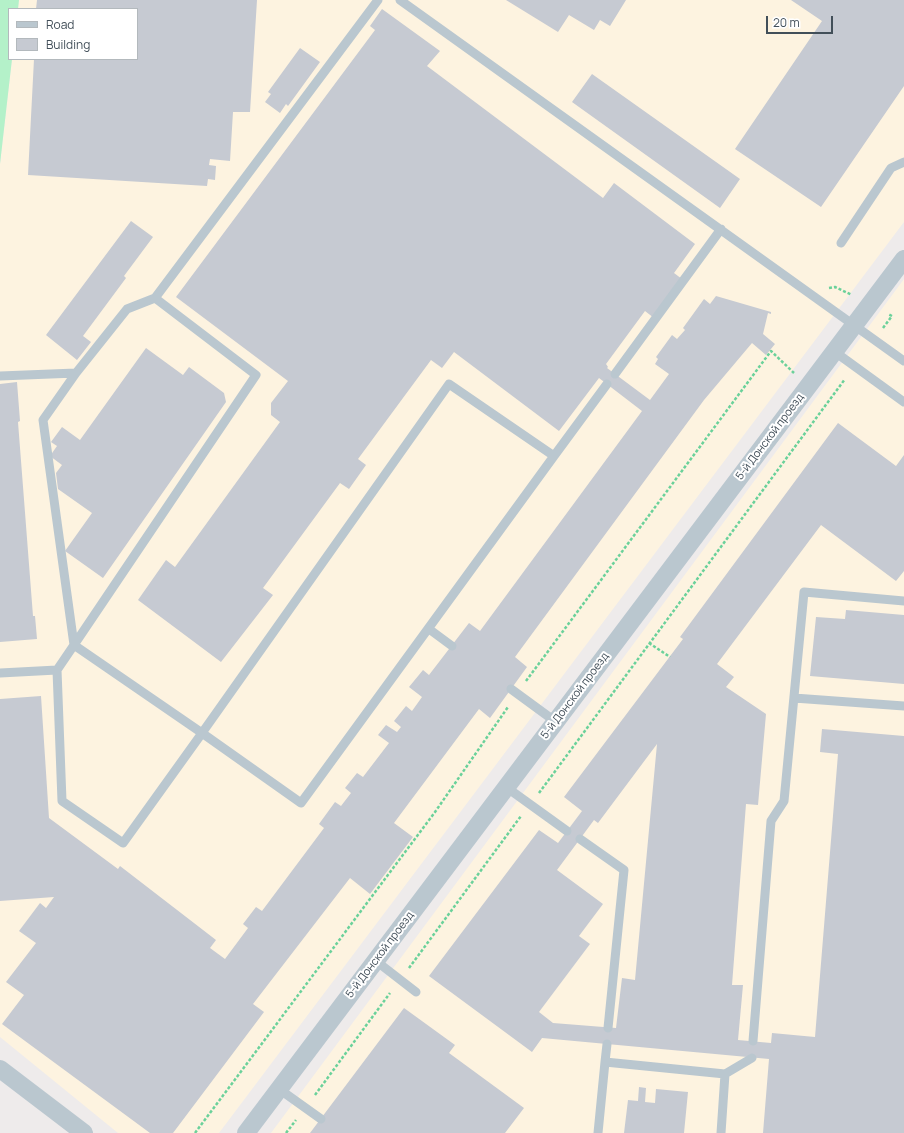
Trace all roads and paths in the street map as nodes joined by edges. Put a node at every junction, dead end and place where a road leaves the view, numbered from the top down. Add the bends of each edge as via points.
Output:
1 (378, 0) edge
2 (400, 0) edge
3 (904, 162) edge
4 (721, 229) junction
5 (841, 243) dead end
6 (904, 259) edge
7 (155, 298) junction
8 (892, 316) dead end
9 (854, 325) junction
10 (874, 339) junction
11 (835, 352) junction
12 (904, 361) edge
13 (854, 367) junction
14 (76, 373) junction
15 (615, 374) dead end
16 (0, 376) edge
17 (607, 384) dead end
18 (808, 386) junction
19 (904, 402) edge
20 (826, 404) junction
21 (554, 456) junction
22 (904, 601) edge
23 (429, 629) junction
24 (649, 643) junction
25 (74, 645) junction
26 (452, 646) dead end
27 (670, 657) dead end
28 (57, 670) junction
29 (0, 673) edge
30 (514, 691) junction
31 (794, 698) junction
32 (904, 706) edge
33 (556, 722) junction
34 (202, 733) junction
35 (506, 787) junction
36 (530, 804) junction
37 (567, 831) dead end
38 (580, 839) dead end
39 (376, 961) junction
40 (400, 979) junction
41 (416, 992) dead end
42 (608, 1028) dead end
43 (753, 1041) dead end
44 (607, 1044) dead end
45 (752, 1058) dead end
46 (605, 1062) junction
47 (0, 1069) edge
48 (725, 1074) junction
49 (279, 1089) junction
50 (305, 1108) junction
51 (321, 1119) dead end
52 (252, 1131) edge
53 (84, 1133) edge
54 (195, 1133) edge
55 (286, 1133) edge
56 (598, 1133) edge
57 (721, 1133) edge

1 - 7 lane
2 - 4 lane
3 - 5 lane via 891,168
4 - 9 lane
4 - 15 lane
6 - 9 street, 5-й Донской проезд
7 - 14 lane via 127,309
7 - 25 lane via 256,375
8 - 10 path
9 - 10 lane
9 - 11 street, 5-й Донской проезд
10 - 12 lane
11 - 13 lane
11 - 18 street, 5-й Донской проезд
13 - 19 lane
13 - 20 path
14 - 16 lane
14 - 25 lane via 43,420
17 - 21 lane
18 - 20 path
18 - 30 path via 771,351
18 - 33 street, 5-й Донской проезд
20 - 24 path
21 - 23 lane
21 - 34 lane via 449,384
22 - 31 lane via 804,592
23 - 26 lane
23 - 34 lane via 301,803
24 - 27 path
24 - 36 path
25 - 28 lane
25 - 34 lane
28 - 29 lane
28 - 34 lane via 62,801 124,843
30 - 33 lane
30 - 54 path via 435,812
31 - 32 lane
31 - 43 lane via 784,801 771,821
33 - 35 street, 5-й Донской проезд
35 - 36 lane
35 - 39 street, 5-й Донской проезд
36 - 37 lane
36 - 40 path
38 - 42 lane via 624,870
39 - 40 lane
39 - 49 street, 5-й Донской проезд
40 - 41 lane
40 - 50 path
44 - 46 lane
45 - 48 lane
46 - 48 lane
46 - 56 lane
47 - 53 street
48 - 57 lane
49 - 50 lane
49 - 52 street, 5-й Донской проезд
50 - 51 lane
50 - 55 path

